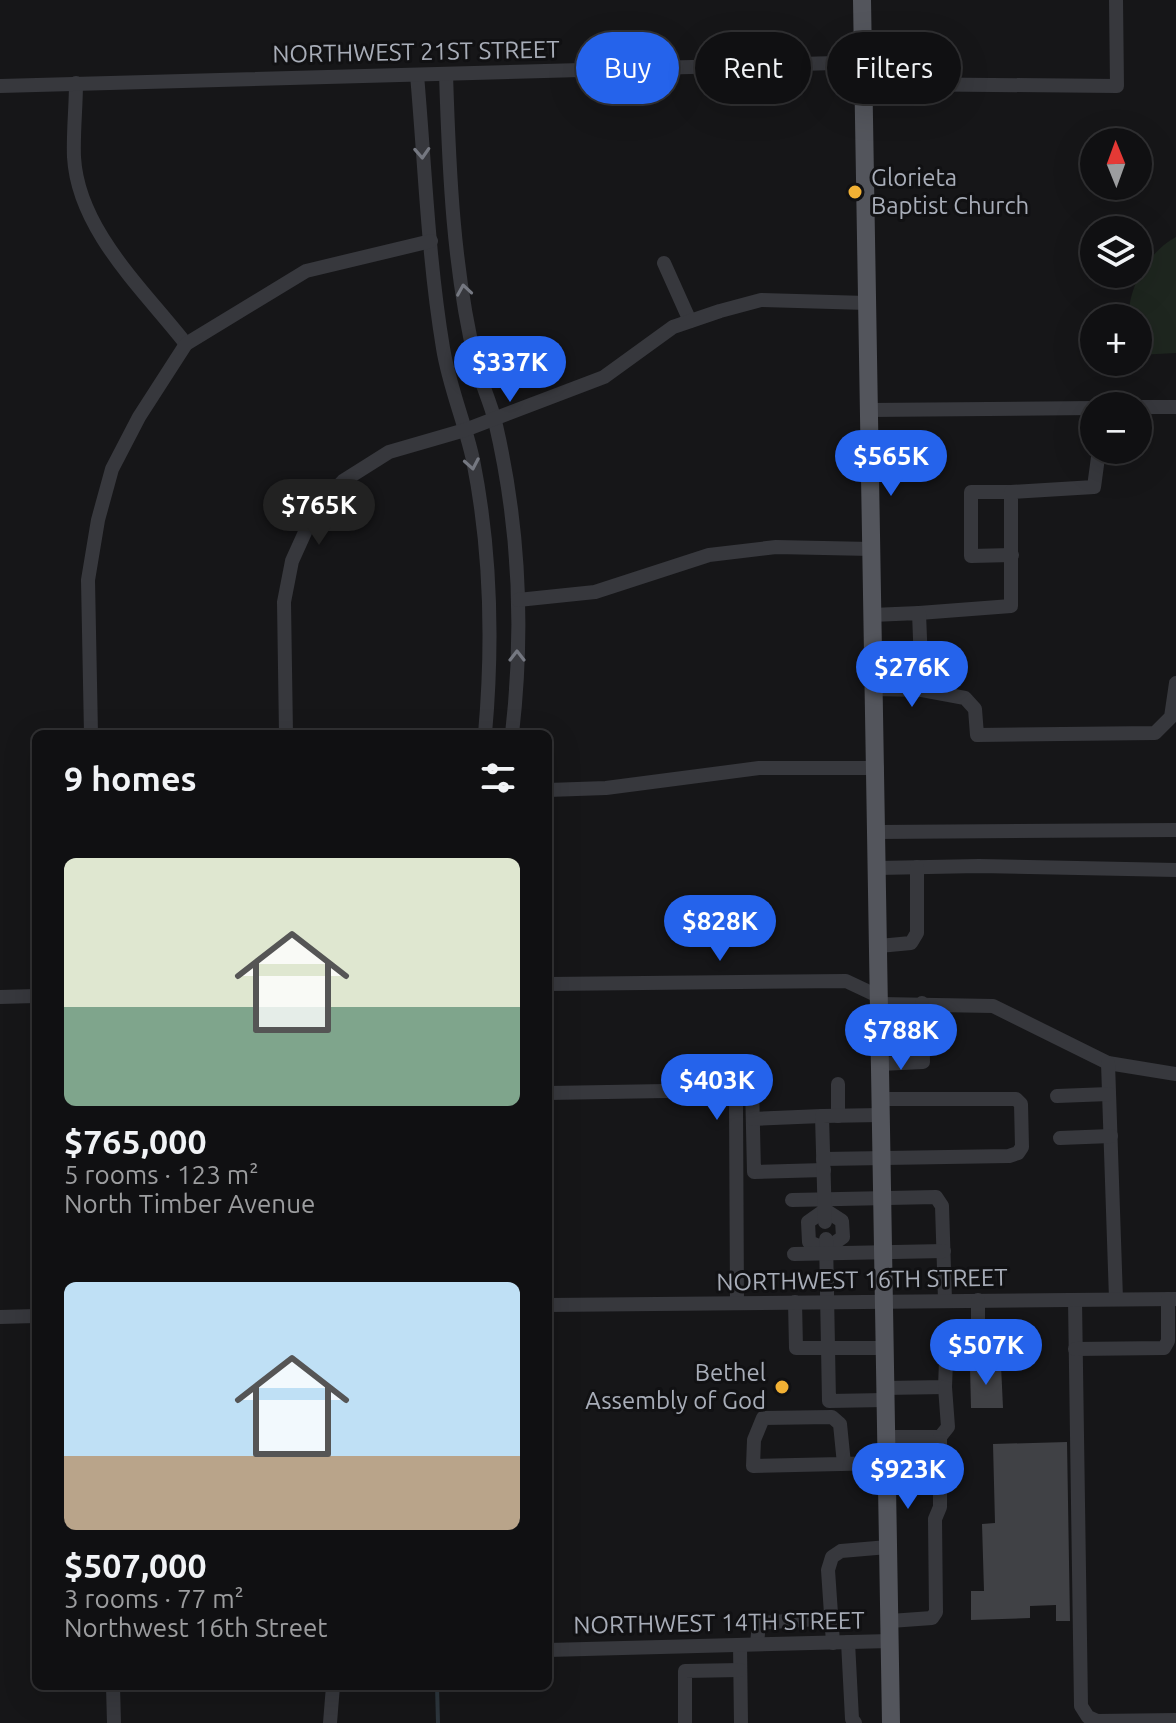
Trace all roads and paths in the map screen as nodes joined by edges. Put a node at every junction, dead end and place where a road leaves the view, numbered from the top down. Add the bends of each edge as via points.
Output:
1 (862, 0) edge
2 (1116, 0) edge
3 (863, 32) edge
4 (827, 63) edge
5 (446, 74) junction
6 (417, 75) junction
7 (76, 83) junction
8 (961, 85) edge
9 (0, 86) edge
10 (864, 104) edge
11 (431, 241) junction
12 (664, 263) dead end
13 (867, 303) junction
14 (690, 321) junction
15 (186, 344) junction
16 (1152, 407) edge
17 (1176, 407) edge
18 (1080, 408) edge
19 (869, 410) junction
20 (494, 418) junction
21 (465, 430) junction
22 (1097, 464) edge
23 (1011, 492) junction
24 (871, 549) junction
25 (1012, 555) junction
26 (518, 600) junction
27 (919, 613) junction
28 (872, 615) junction
29 (1176, 683) edge
30 (874, 689) junction
31 (922, 690) junction
32 (91, 730) edge
33 (286, 730) edge
34 (485, 730) edge
35 (512, 730) edge
36 (877, 768) junction
37 (552, 790) edge
38 (1176, 830) edge
39 (877, 832) junction
40 (917, 867) junction
41 (878, 868) junction
42 (1176, 870) edge
43 (879, 946) junction
44 (552, 984) edge
45 (32, 996) edge
46 (0, 997) edge
47 (880, 1000) junction
48 (922, 1003) junction
49 (1108, 1063) junction
50 (880, 1064) junction
51 (1176, 1074) edge
52 (838, 1084) dead end
53 (752, 1085) dead end
54 (552, 1093) edge
55 (1109, 1094) junction
56 (1057, 1096) dead end
57 (881, 1107) junction
58 (822, 1116) junction
59 (838, 1116) junction
60 (753, 1119) junction
61 (1111, 1136) junction
62 (1060, 1138) dead end
63 (881, 1158) junction
64 (824, 1165) junction
65 (881, 1198) junction
66 (792, 1200) dead end
67 (825, 1210) junction
68 (826, 1247) junction
69 (944, 1251) junction
70 (882, 1253) junction
71 (794, 1254) dead end
72 (1116, 1299) junction
73 (1172, 1299) edge
74 (945, 1300) junction
75 (978, 1300) junction
76 (1075, 1300) junction
77 (882, 1301) junction
78 (795, 1302) junction
79 (827, 1302) junction
80 (737, 1303) junction
81 (552, 1305) edge
82 (32, 1316) edge
83 (0, 1317) edge
84 (828, 1348) junction
85 (883, 1348) junction
86 (1075, 1349) junction
87 (945, 1387) junction
88 (884, 1394) junction
89 (885, 1437) junction
90 (940, 1437) junction
91 (886, 1463) junction
92 (844, 1464) junction
93 (888, 1547) junction
94 (832, 1618) junction
95 (890, 1621) junction
96 (890, 1641) junction
97 (841, 1642) junction
98 (757, 1644) junction
99 (740, 1645) junction
100 (552, 1650) edge
101 (740, 1670) junction
102 (113, 1690) edge
103 (333, 1690) edge
104 (1176, 1720) edge
105 (114, 1723) edge
106 (330, 1723) edge
107 (685, 1723) edge
108 (741, 1723) edge
109 (855, 1723) edge
110 (891, 1723) edge

1 - 3 main road
2 - 8 street, NORTHWEST 21ST STREET via 1117,86
4 - 5 street, NORTHWEST 21ST STREET
5 - 6 street, NORTHWEST 21ST STREET
20 -> 5 street via 476,364 457,246
6 - 7 street, NORTHWEST 21ST STREET
6 -> 11 street
7 - 9 street, NORTHWEST 21ST STREET
7 - 15 street via 74,159 96,229
10 - 13 main road
11 - 15 street via 306,271
11 - 21 street via 443,350
12 - 14 street
13 - 14 street via 761,300
13 - 19 main road
14 - 20 street via 673,327 604,377
15 - 32 street via 112,469 98,520 88,580
16 - 17 street
18 - 19 street
19 - 24 main road
20 - 21 street
20 - 26 street via 515,536
21 - 33 street via 389,452 343,481 315,510 292,561 284,602
21 -> 34 street via 488,578
22 - 23 street via 1094,487
23 - 25 street
23 - 25 street via 971,492 971,556
24 - 26 street via 776,547 709,555 595,592
24 - 28 main road
25 - 27 street via 1011,606
35 -> 26 street
27 - 28 street
27 - 31 street
28 - 30 main road
29 - 31 street via 1171,717 1155,733 977,735 971,700
30 - 31 street
30 - 36 main road
36 - 37 street via 759,768
36 - 39 main road
38 - 39 street
39 - 41 main road
40 - 41 street
40 - 42 street
40 - 43 street via 917,933 911,943
41 - 43 main road
43 - 47 main road
44 - 47 street via 846,981
45 - 46 street
47 - 48 street
47 - 50 main road
48 - 49 street via 993,1006
48 - 50 street via 923,1062
49 - 51 street
49 - 55 street
50 - 57 main road
52 - 59 street
53 - 60 street
54 - 80 street via 733,1093
55 - 56 street
55 - 61 street
57 - 59 street
57 - 63 main road
57 - 63 street via 1016,1099 1021,1104 1022,1147 1009,1156
58 - 59 street
58 - 60 street
58 - 64 street
60 - 64 street via 754,1172
61 - 62 street
61 - 72 street
63 - 64 street
63 - 65 main road
64 - 67 street
65 - 67 street
65 - 69 street via 936,1197 942,1206
65 - 70 main road
66 - 67 street
67 - 68 street via 842,1221 843,1237
67 - 68 street via 808,1222 809,1242
68 - 70 street
68 - 71 street
68 - 79 street
69 - 70 street
69 - 74 street
70 - 77 main road
72 - 73 street, NORTHWEST 16TH STREET
72 - 76 street, NORTHWEST 16TH STREET
73 - 86 street via 1164,1348
74 - 75 street, NORTHWEST 16TH STREET
74 - 77 street, NORTHWEST 16TH STREET
75 - 76 street, NORTHWEST 16TH STREET
75 - 87 street via 978,1333 946,1361
76 - 86 street
77 - 79 street, NORTHWEST 16TH STREET
77 - 85 main road
78 - 79 street, NORTHWEST 16TH STREET
78 - 80 street, NORTHWEST 16TH STREET
78 - 84 street via 796,1348
79 - 84 street
80 - 81 street, NORTHWEST 16TH STREET
82 - 83 street
84 - 85 street
84 - 88 street via 829,1401
85 - 88 main road
86 - 104 street via 1081,1706 1097,1721
87 - 88 street
87 - 90 street via 948,1427
88 - 89 main road
89 - 90 street
89 - 91 main road
90 - 95 street via 936,1612 932,1618
91 - 92 street
91 - 93 main road
92 - 92 street via 753,1466 754,1440 763,1418 832,1417 840,1424
93 - 94 street via 841,1551 832,1557
93 - 95 main road
94 - 97 street
94 - 98 street via 759,1623
95 - 96 main road
96 - 97 street, NORTHWEST 14TH STREET
96 - 110 main road
97 - 98 street, NORTHWEST 14TH STREET
97 - 109 street
98 - 99 street, NORTHWEST 14TH STREET
99 - 100 street, NORTHWEST 14TH STREET
99 - 101 street
101 - 107 street via 685,1671
101 - 108 street
102 - 105 street
103 - 106 street

